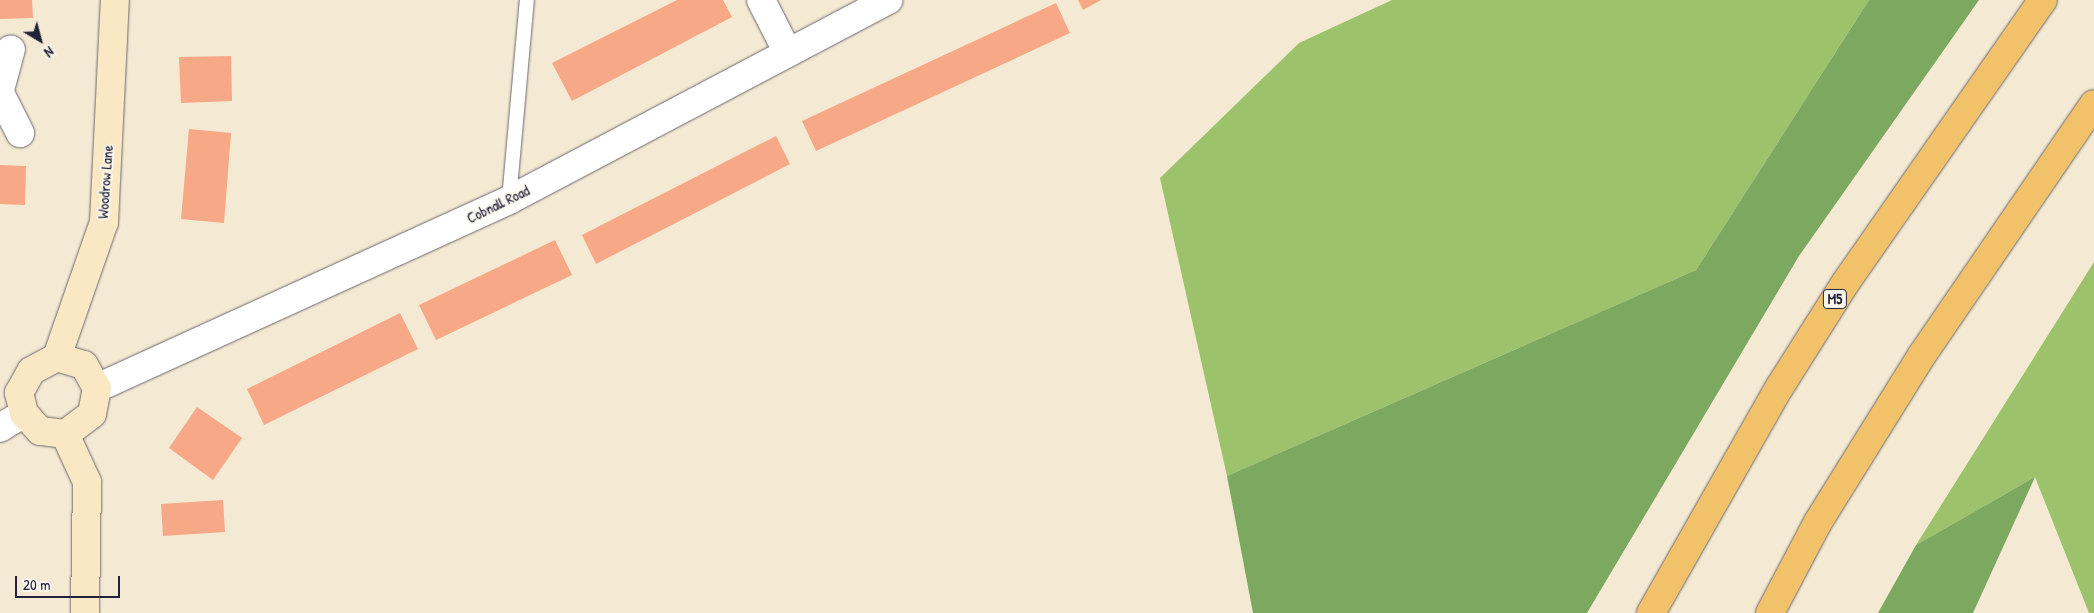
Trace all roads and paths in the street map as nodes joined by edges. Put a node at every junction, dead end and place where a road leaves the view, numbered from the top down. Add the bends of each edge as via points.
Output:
1 (115, 0) edge
2 (527, 0) edge
3 (761, 0) edge
4 (889, 0) edge
5 (2043, 0) edge
6 (11, 49) dead end
7 (788, 53) junction
8 (0, 92) edge
9 (2094, 104) edge
10 (20, 133) dead end
11 (509, 200) junction
12 (57, 357) junction
13 (97, 388) junction
14 (24, 413) junction
15 (0, 428) edge
16 (65, 434) junction
17 (85, 613) edge
18 (1651, 613) edge
19 (1770, 613) edge

1 - 12 street, Woodrow Lane via 104,222
2 - 11 lane
3 - 7 street
4 - 7 street, Cobnall Road
5 - 18 highway, M5 via 1846,282 1779,388
6 - 8 street
7 - 11 street, Cobnall Road
8 - 10 street
9 - 19 highway via 1922,355 1818,522
11 - 13 street, Cobnall Road
12 - 13 street via 84,365
12 - 14 street via 31,371 19,393
13 - 16 street via 92,414
14 - 15 street
14 - 16 street via 40,431
16 - 17 street via 87,482

